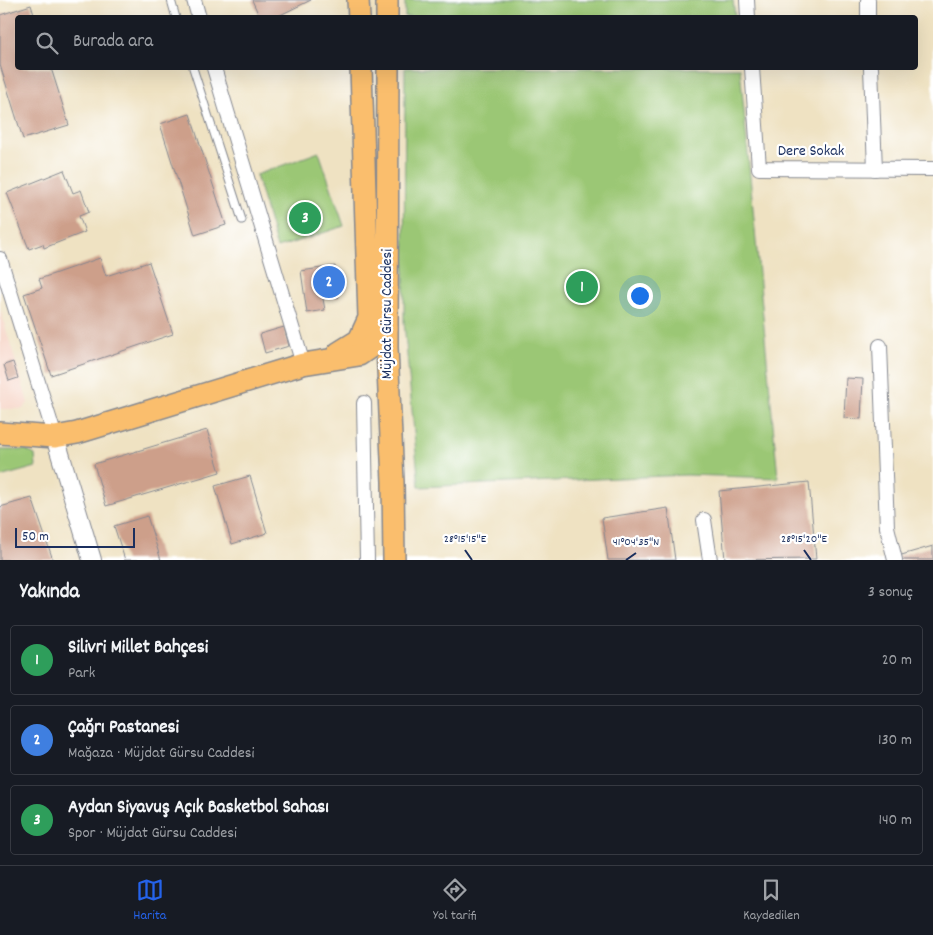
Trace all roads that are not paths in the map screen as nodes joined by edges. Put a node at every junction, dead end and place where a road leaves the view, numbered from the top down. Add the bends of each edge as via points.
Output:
1 (171, 0) edge
2 (194, 0) edge
3 (387, 0) edge
4 (747, 0) edge
5 (868, 0) edge
6 (175, 15) edge
7 (198, 15) edge
8 (387, 15) edge
9 (748, 15) edge
10 (868, 15) edge
11 (194, 70) edge
12 (215, 70) edge
13 (361, 70) edge
14 (388, 70) edge
15 (752, 70) edge
16 (870, 70) edge
17 (875, 169) junction
18 (933, 169) edge
19 (242, 220) dead end
20 (0, 259) edge
21 (387, 328) junction
22 (880, 346) dead end
23 (311, 362) junction
24 (364, 403) dead end
25 (0, 433) edge
26 (55, 437) junction
27 (704, 520) dead end
28 (92, 560) edge
29 (367, 560) edge
30 (394, 560) edge
31 (710, 560) edge
32 (896, 560) edge

1 - 6 lane
2 - 7 street
3 - 8 main road
4 - 9 street
5 - 10 street
11 - 19 lane
12 - 23 street
13 - 23 main road, Müjdat Gürsu Caddesi via 368,318 359,340 334,356
14 - 21 main road, Müjdat Gürsu Caddesi
15 - 17 street, Dere Sokak via 759,168
16 - 17 street
17 - 18 street, Dere Sokak
20 - 26 street
21 - 23 main road via 375,344 359,355
21 - 30 main road, Müjdat Gürsu Caddesi
22 - 32 street via 887,527
23 - 26 main road via 78,433
24 - 29 street
25 - 26 main road
26 - 28 street
27 - 31 street

